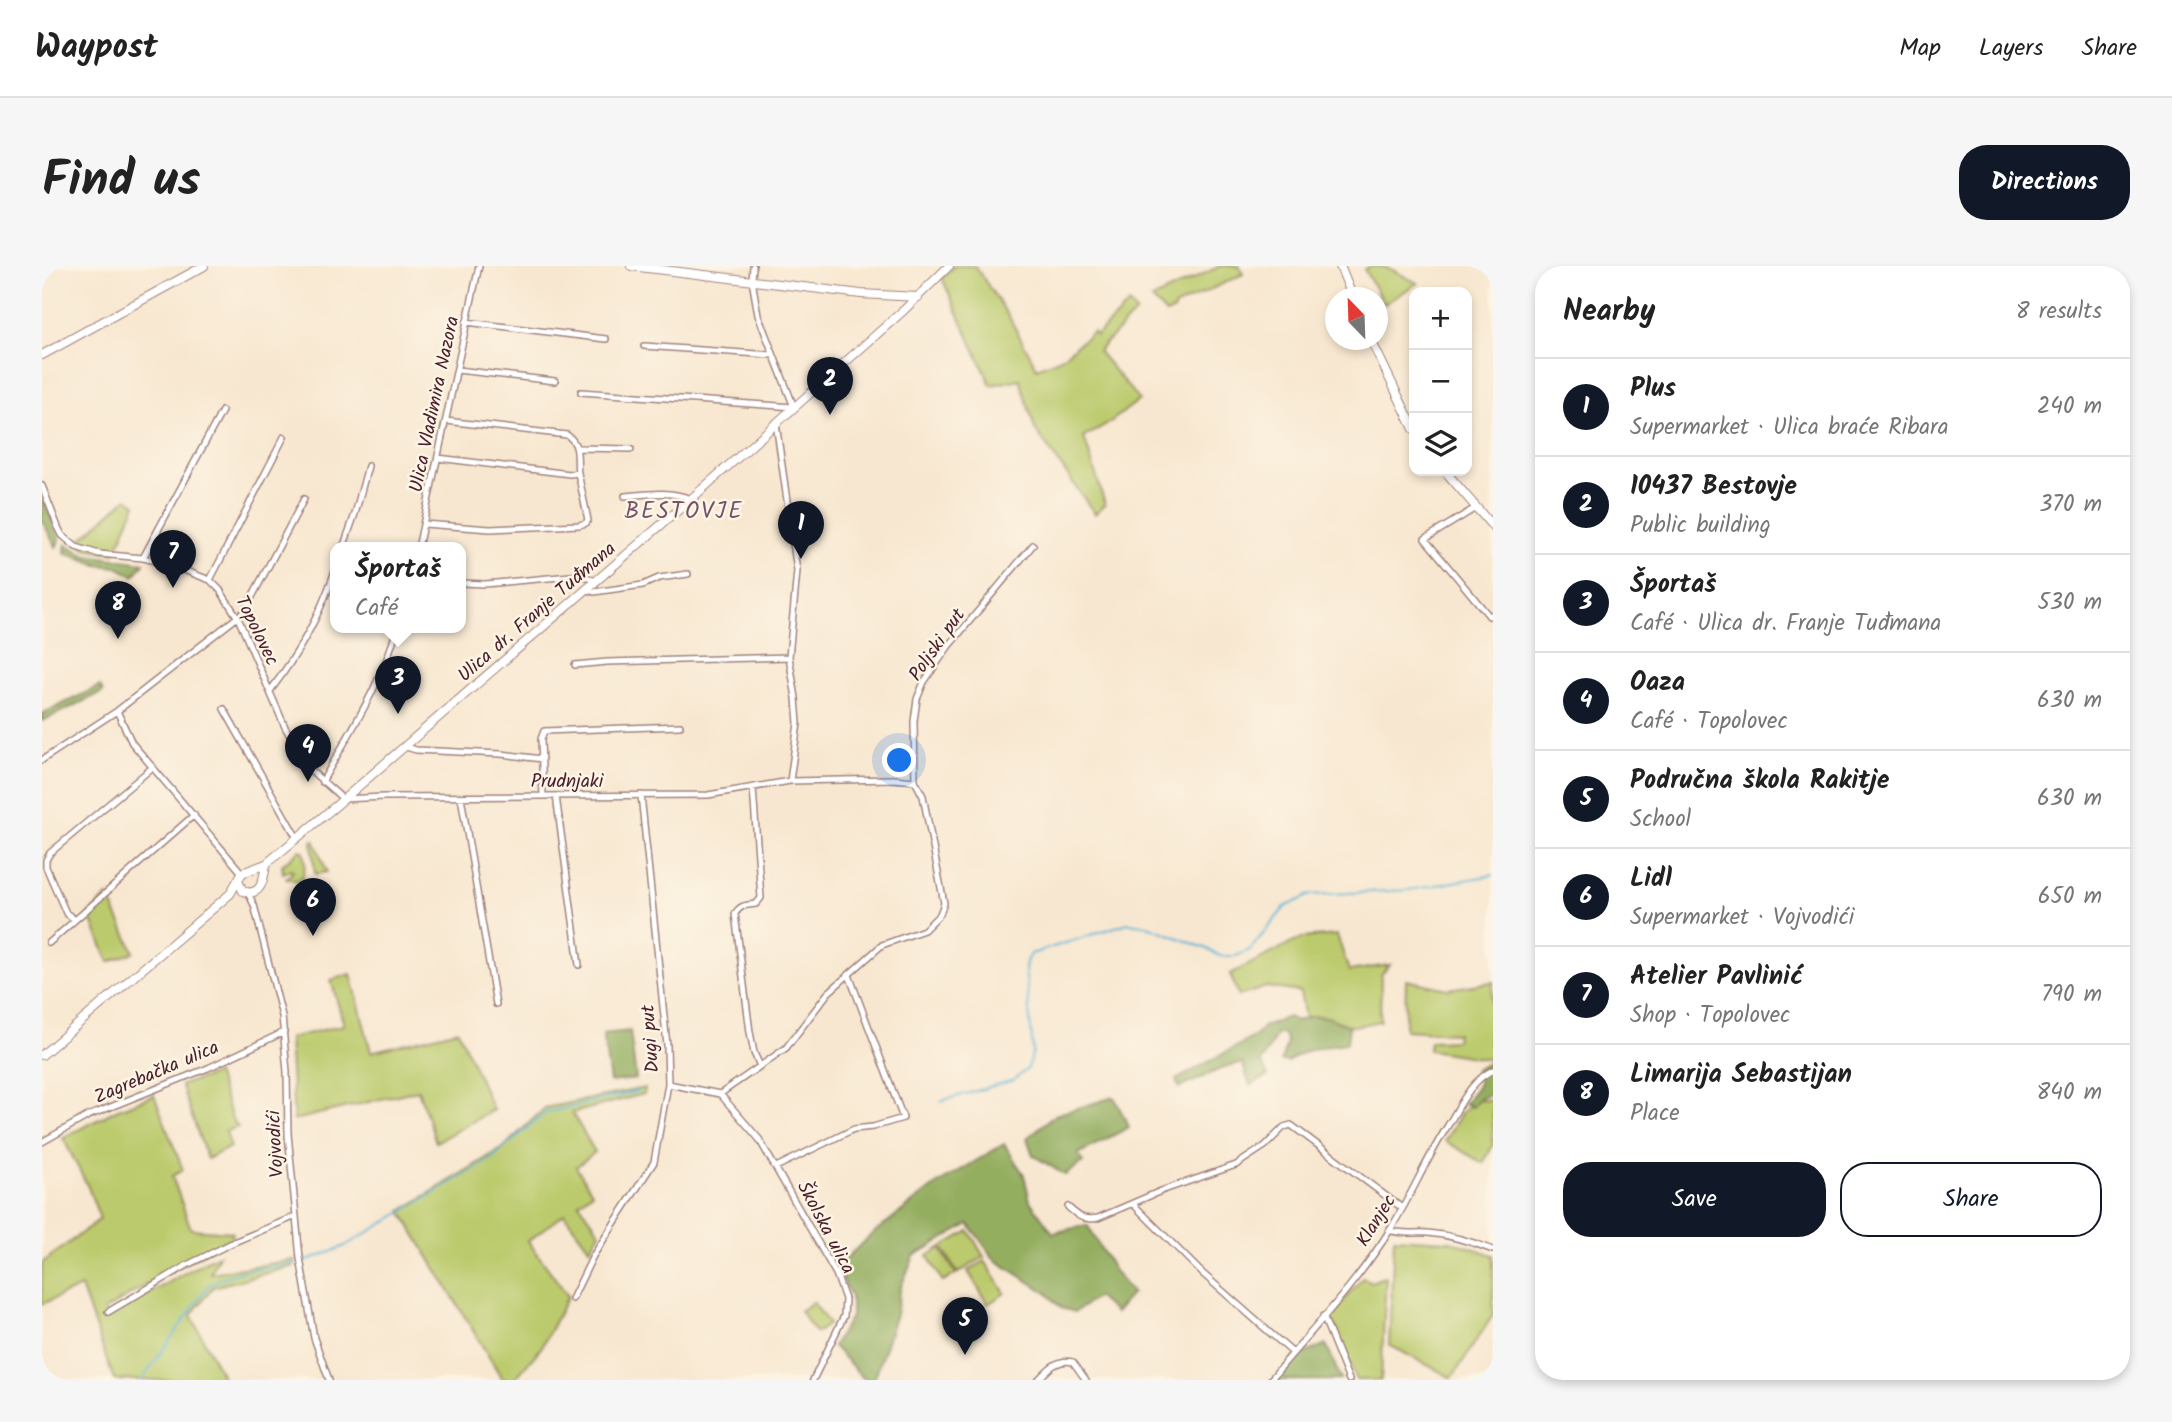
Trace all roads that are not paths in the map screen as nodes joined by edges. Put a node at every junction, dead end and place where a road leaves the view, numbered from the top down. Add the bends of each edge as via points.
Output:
1 (204, 266) edge
2 (480, 266) edge
3 (631, 266) edge
4 (753, 266) edge
5 (949, 266) edge
6 (1334, 266) edge
7 (1342, 270) edge
8 (752, 280) junction
9 (1349, 287) edge
10 (918, 297) junction
11 (466, 323) junction
12 (606, 339) dead end
13 (644, 346) dead end
14 (1376, 350) edge
15 (42, 355) edge
16 (773, 355) junction
17 (457, 370) junction
18 (555, 381) dead end
19 (581, 393) dead end
20 (794, 407) junction
21 (222, 411) dead end
22 (1409, 419) edge
23 (446, 421) junction
24 (776, 423) junction
25 (284, 437) dead end
26 (578, 448) junction
27 (631, 449) dead end
28 (438, 458) junction
29 (368, 466) dead end
30 (578, 473) junction
31 (1449, 476) edge
32 (42, 486) edge
33 (625, 496) dead end
34 (304, 499) dead end
35 (691, 499) junction
36 (1477, 507) junction
37 (424, 524) junction
38 (1493, 527) edge
39 (346, 542) edge
40 (420, 542) edge
41 (1033, 545) dead end
42 (143, 558) junction
43 (688, 574) dead end
44 (209, 580) junction
45 (594, 582) junction
46 (330, 583) edge
47 (466, 583) edge
48 (585, 589) junction
49 (1493, 614) edge
50 (238, 618) junction
51 (395, 633) edge
52 (789, 657) junction
53 (575, 666) dead end
54 (270, 691) junction
55 (224, 709) dead end
56 (117, 711) junction
57 (680, 726) dead end
58 (403, 746) junction
59 (542, 759) junction
60 (42, 760) edge
61 (153, 767) junction
62 (790, 781) junction
63 (915, 781) junction
64 (322, 782) junction
65 (752, 788) junction
66 (641, 795) junction
67 (543, 796) junction
68 (555, 796) junction
69 (461, 797) junction
70 (343, 799) junction
71 (194, 815) junction
72 (297, 838) junction
73 (266, 864) junction
74 (253, 870) junction
75 (240, 877) junction
76 (262, 880) junction
77 (249, 892) junction
78 (230, 894) junction
79 (74, 919) junction
80 (49, 943) dead end
81 (579, 965) dead end
82 (849, 975) junction
83 (496, 1004) dead end
84 (284, 1032) junction
85 (42, 1055) edge
86 (760, 1066) junction
87 (1493, 1070) edge
88 (668, 1084) junction
89 (720, 1094) junction
90 (42, 1142) edge
91 (776, 1167) junction
92 (1133, 1204) junction
93 (1068, 1207) dead end
94 (1402, 1208) junction
95 (296, 1216) junction
96 (1389, 1230) junction
97 (1493, 1250) edge
98 (572, 1299) dead end
99 (108, 1312) dead end
100 (1323, 1316) junction
101 (1293, 1353) junction
102 (329, 1380) edge
103 (813, 1380) edge
104 (1038, 1380) edge
105 (1086, 1380) edge
106 (1270, 1380) edge
107 (1349, 1380) edge

1 - 15 main road
2 - 11 street, Ulica Vladimira Nazora
3 - 8 main road
4 - 8 street
5 - 10 main road, Ulica dr. Franje Tuđmana
6 - 7 street
7 - 9 main road
8 - 10 main road
8 - 16 street via 758,315
10 - 20 main road, Ulica dr. Franje Tuđmana
11 - 12 street
11 - 17 street, Ulica Vladimira Nazora
13 - 16 street
14 - 22 main road
16 - 20 street
17 - 18 street
17 - 23 street, Ulica Vladimira Nazora
19 - 20 street
20 - 24 main road, Ulica dr. Franje Tuđmana
21 - 42 street
23 - 26 street via 568,435
23 - 28 street, Ulica Vladimira Nazora
24 - 35 main road, Ulica dr. Franje Tuđmana
24 - 52 street via 797,571
25 - 44 street
26 - 27 street
26 - 30 street
28 - 30 street
28 - 37 street, Ulica Vladimira Nazora
29 - 39 street
30 - 37 street via 586,523 490,528
31 - 36 main road
32 - 42 street, Topolovec via 69,542 85,551
33 - 35 street via 680,494
34 - 50 street
35 - 45 main road, Ulica dr. Franje Tuđmana
36 - 38 main road
36 - 49 street via 1425,539 1489,616
37 - 40 street, Ulica Vladimira Nazora
41 - 63 street, Poljski put via 924,682 914,721
42 - 44 street, Topolovec
43 - 48 street via 643,585 594,592
44 - 50 street, Topolovec
45 - 47 street via 581,575
45 - 48 main road, Ulica dr. Franje Tuđmana
46 - 54 street via 309,635
48 - 58 main road, Ulica dr. Franje Tuđmana
50 - 54 street, Topolovec
50 - 56 street
51 - 64 street via 384,670
52 - 53 street
52 - 62 street via 798,723
54 - 64 street, Topolovec via 285,727 309,769
55 - 72 street
56 - 60 street
56 - 61 street via 132,743
57 - 59 street via 547,729 542,733
58 - 59 street
58 - 70 main road, Ulica dr. Franje Tuđmana
59 - 67 street
61 - 71 street
61 - 79 street via 46,860 66,914
62 - 63 street, Prudnjaki
62 - 65 street, Prudnjaki
63 - 82 street, Poljski put via 923,796 943,907 924,930 882,945
64 - 70 street, Topolovec
65 - 66 street, Prudnjaki via 708,795
65 - 86 street via 761,898 756,904 738,908 735,914 750,1032
66 - 68 street, Prudnjaki
66 - 88 street, Dugi put
67 - 68 street, Prudnjaki
67 - 69 street, Prudnjaki
68 - 81 street
69 - 70 street, Prudnjaki
69 - 83 street
70 - 72 main road, Ulica dr. Franje Tuđmana
71 - 75 street
71 - 79 street
72 - 73 main road, Ulica dr. Franje Tuđmana
73 - 74 main road, Ulica dr. Franje Tuđmana
73 - 76 main road
74 - 75 main road, Ulica dr. Franje Tuđmana
74 - 76 main road
75 - 77 main road
75 - 78 main road
76 - 77 main road via 261,887
77 - 78 main road
77 - 84 street, Vojvodići
78 - 85 main road
79 - 80 street
82 - 86 street via 828,993 786,1048
82 - 91 street via 903,1118 853,1129
84 - 90 street, Zagrebačka ulica via 88,1116
84 - 95 street, Vojvodići
86 - 89 street
87 - 94 street, Klanjec via 1470,1089
88 - 89 street
88 - 98 street, Dugi put via 654,1162 593,1256
89 - 91 street, Školska ulica via 759,1139
91 - 103 street, Školska ulica via 836,1274 845,1299 845,1316
92 - 93 street via 1088,1220
92 - 94 street via 1236,1165 1291,1125
92 - 101 street
94 - 96 street, Klanjec
95 - 99 street via 189,1264
95 - 102 street, Vojvodići via 316,1347
96 - 97 street via 1452,1237
96 - 100 street, Klanjec
100 - 101 street, Klanjec
100 - 107 street
101 - 106 street, Klanjec
104 - 105 street via 1065,1360 1073,1362

